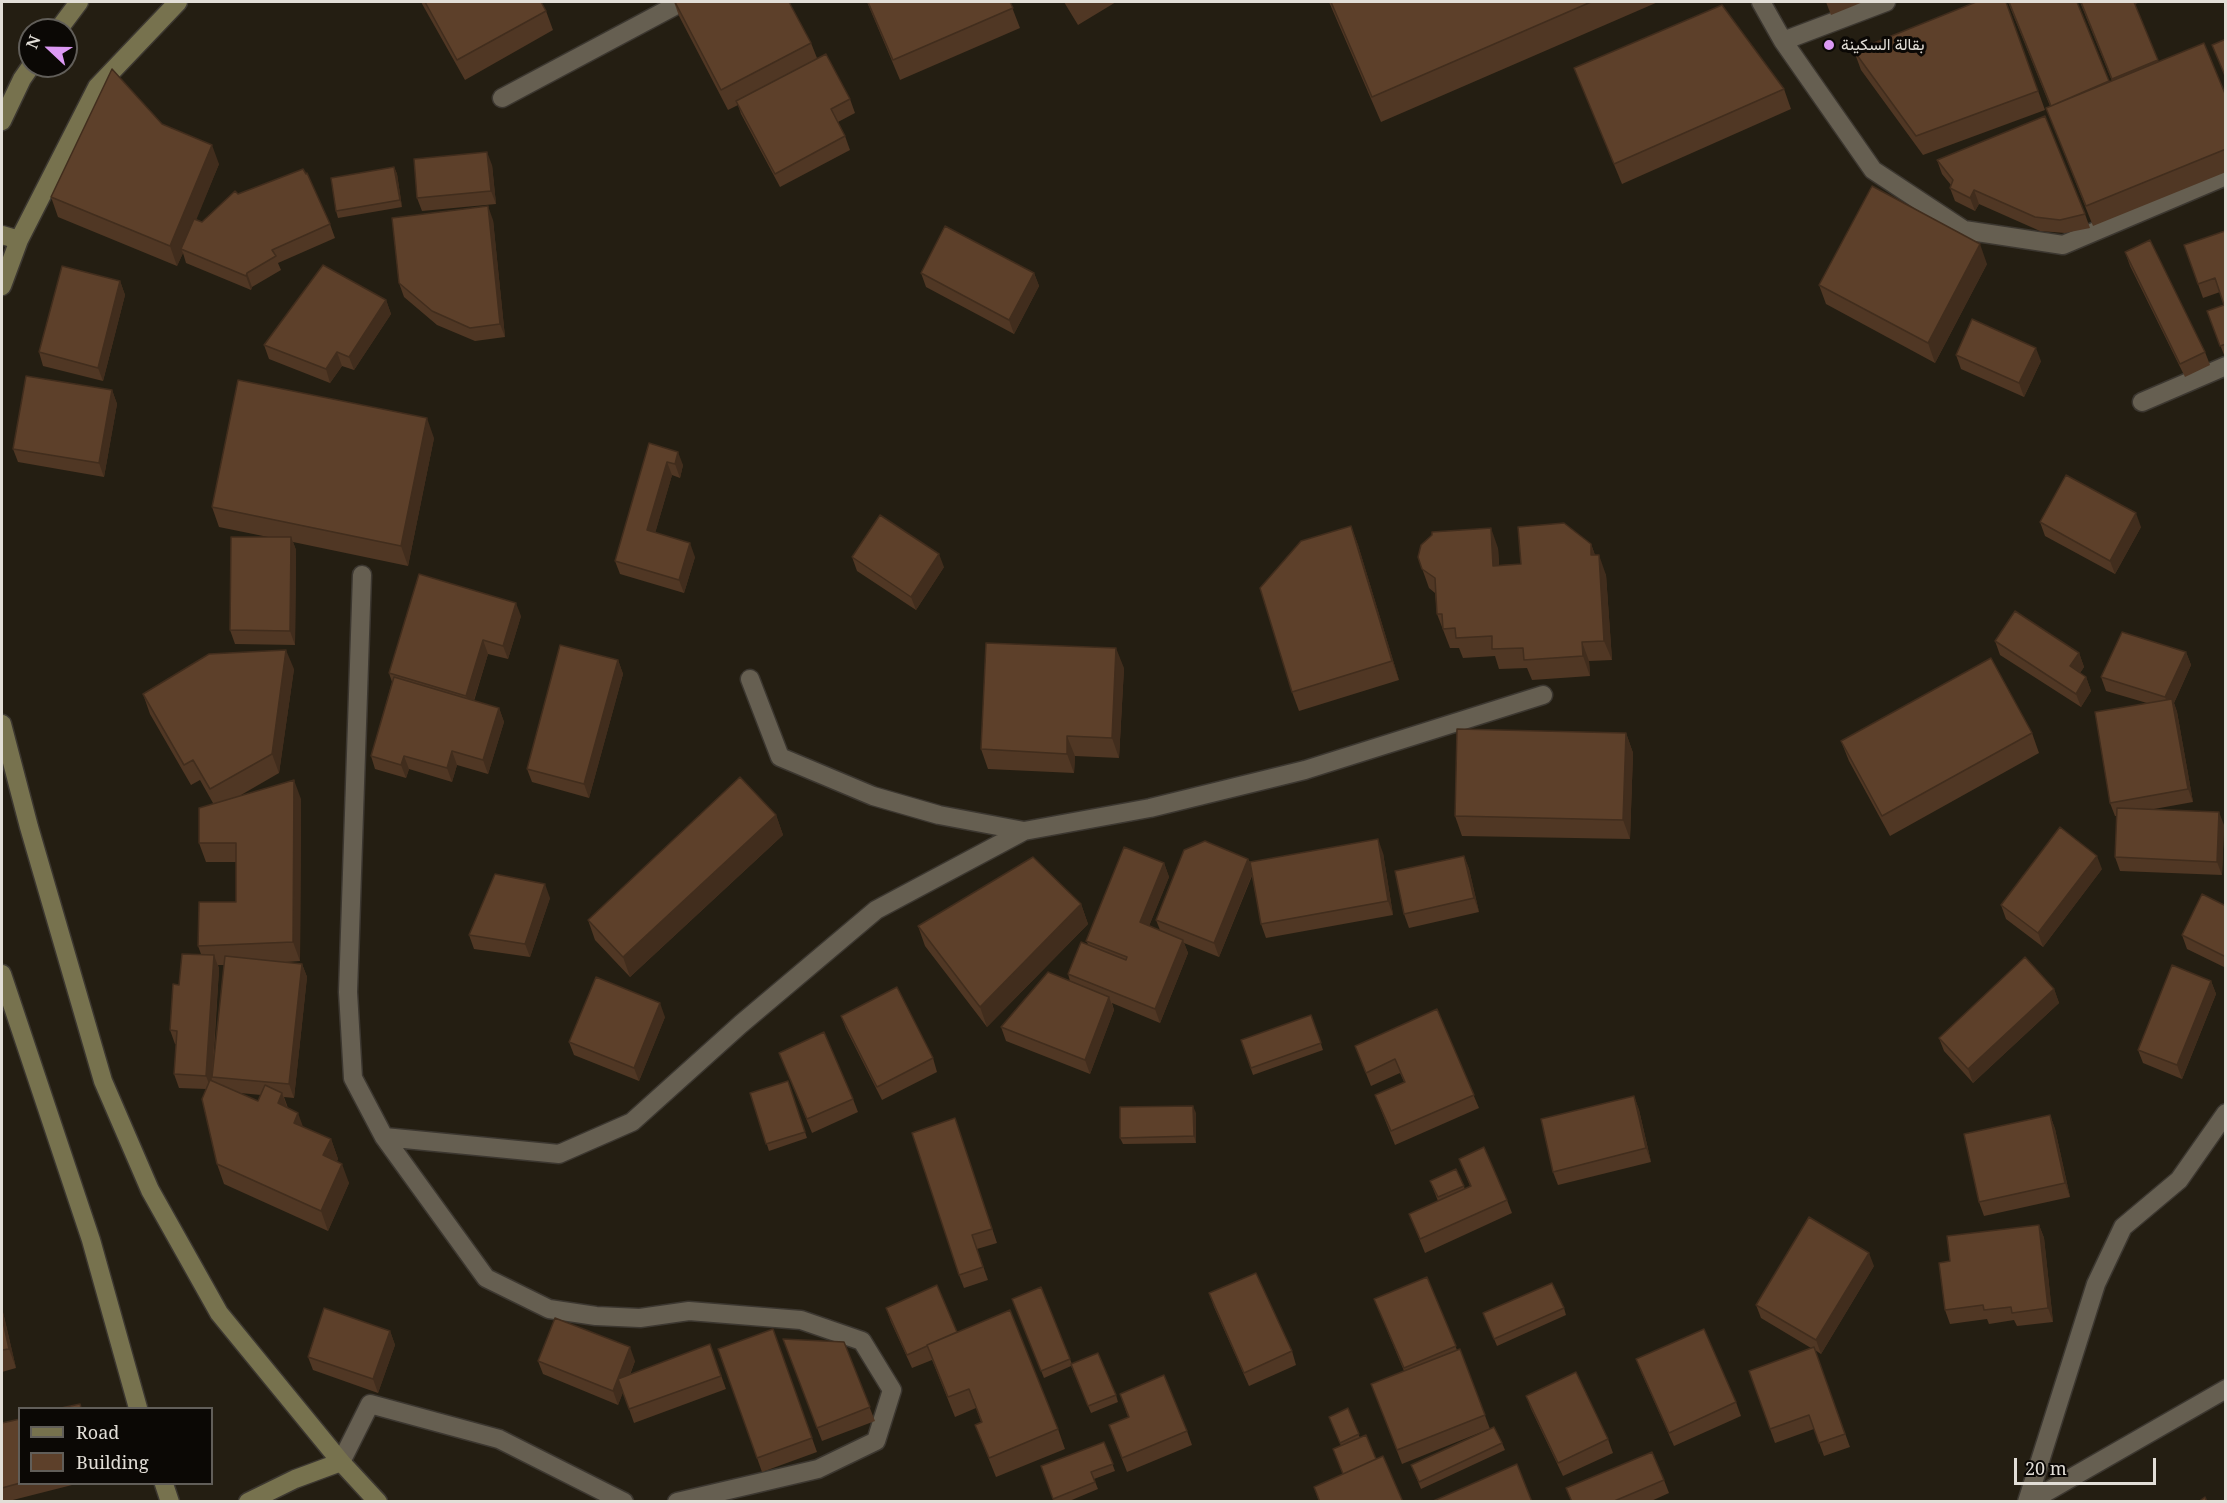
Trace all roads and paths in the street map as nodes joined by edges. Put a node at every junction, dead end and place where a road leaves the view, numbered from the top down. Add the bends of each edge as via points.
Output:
1 (79, 2) edge
2 (178, 2) edge
3 (682, 2) edge
4 (1761, 2) edge
5 (1886, 2) edge
6 (67, 18) edge
7 (1783, 41) junction
8 (23, 78) edge
9 (502, 98) dead end
10 (2, 121) edge
11 (2226, 176) edge
12 (2, 235) edge
13 (20, 240) junction
14 (2, 286) edge
15 (2226, 366) edge
16 (2142, 402) dead end
17 (362, 575) dead end
18 (750, 679) dead end
19 (1543, 695) dead end
20 (2, 724) edge
21 (1024, 831) junction
22 (2, 974) edge
23 (2226, 1113) edge
24 (384, 1137) junction
25 (2226, 1389) edge
26 (138, 1407) edge
27 (341, 1462) junction
28 (164, 1485) edge
29 (170, 1502) edge
30 (248, 1502) edge
31 (378, 1502) edge
32 (624, 1502) edge
33 (677, 1502) edge
34 (2028, 1502) edge

1 - 6 main road
2 - 13 main road via 97,87
3 - 9 street
4 - 7 street
5 - 7 street
7 - 11 street via 1872,170 1964,230 2063,245
8 - 10 main road
12 - 13 main road
13 - 14 main road
15 - 16 street
17 - 24 street via 348,992 353,1078
18 - 21 street via 780,757 873,796 939,815
19 - 21 street via 1305,770 1150,808
20 - 27 main road via 103,1081 150,1190 219,1313
21 - 24 street via 876,910 632,1122 559,1154
22 - 26 main road via 91,1240
23 - 34 street via 2180,1180 2123,1227 2096,1284
24 - 33 street via 486,1278 549,1309 596,1317 640,1318 689,1311 801,1320 862,1341 892,1390 876,1441 818,1469
25 - 34 street
27 - 30 main road
27 - 31 main road
27 - 32 street via 370,1404 499,1439
28 - 29 main road

